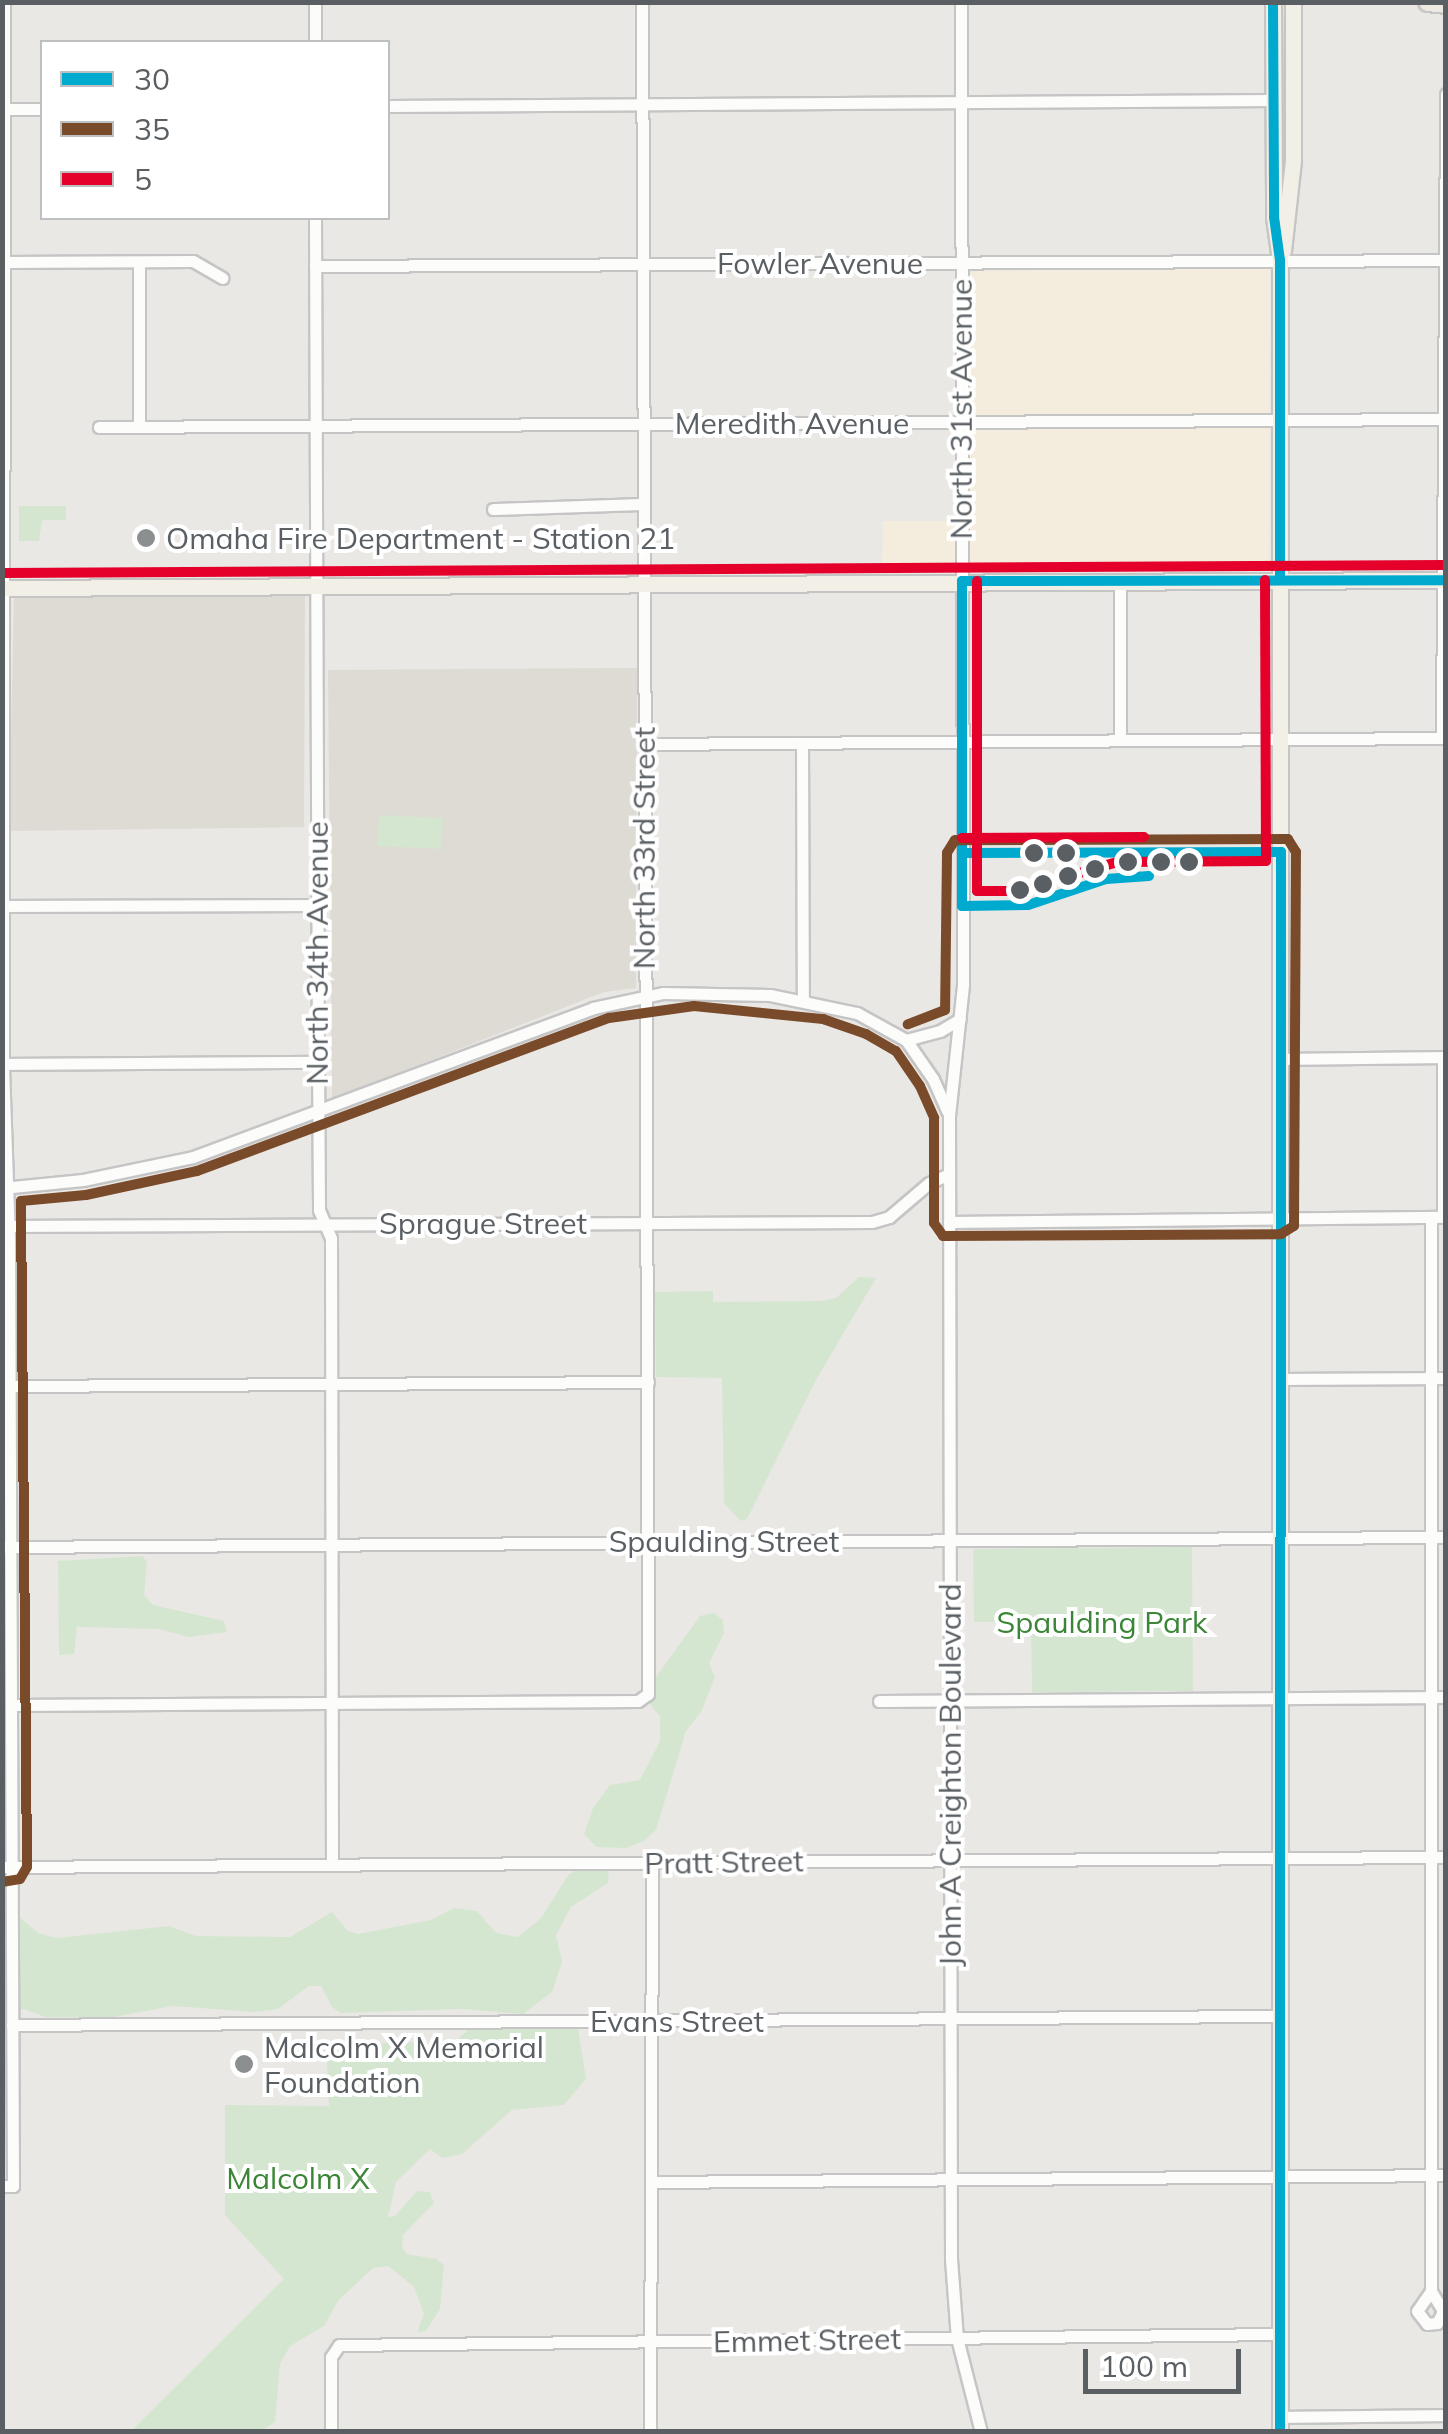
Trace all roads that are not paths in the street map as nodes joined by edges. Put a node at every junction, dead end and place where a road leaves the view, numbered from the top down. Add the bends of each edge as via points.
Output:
1 (4, 2) edge
2 (315, 2) edge
3 (642, 2) edge
4 (961, 2) edge
5 (1273, 2) edge
6 (1293, 2) edge
7 (1428, 2) edge
8 (1446, 4) edge
9 (315, 40) edge
10 (1444, 94) edge
11 (1273, 100) junction
12 (962, 103) junction
13 (642, 105) junction
14 (390, 106) edge
15 (40, 108) edge
16 (4, 109) edge
17 (315, 220) edge
18 (1280, 260) junction
19 (1444, 260) edge
20 (4, 262) edge
21 (139, 262) junction
22 (961, 262) junction
23 (643, 264) junction
24 (315, 266) junction
25 (222, 278) dead end
26 (1280, 419) junction
27 (1444, 419) edge
28 (962, 422) junction
29 (643, 424) junction
30 (99, 427) dead end
31 (314, 427) junction
32 (139, 428) junction
33 (643, 504) junction
34 (493, 509) dead end
35 (1120, 580) junction
36 (1280, 580) junction
37 (1444, 580) edge
38 (962, 581) junction
39 (644, 582) junction
40 (316, 584) junction
41 (3, 588) edge
42 (1444, 738) edge
43 (1280, 739) junction
44 (1120, 740) junction
45 (962, 742) junction
46 (643, 744) junction
47 (802, 744) junction
48 (316, 905) junction
49 (3, 906) edge
50 (644, 995) junction
51 (803, 999) junction
52 (960, 1019) junction
53 (906, 1040) junction
54 (1443, 1057) edge
55 (1282, 1058) junction
56 (318, 1062) junction
57 (3, 1064) edge
58 (318, 1112) junction
59 (948, 1114) junction
60 (949, 1174) junction
61 (4, 1188) edge
62 (1440, 1217) edge
63 (1281, 1218) junction
64 (648, 1222) junction
65 (950, 1222) junction
66 (325, 1224) junction
67 (5, 1226) edge
68 (1431, 1378) junction
69 (1446, 1378) edge
70 (1282, 1379) junction
71 (648, 1382) junction
72 (332, 1384) junction
73 (10, 1386) junction
74 (1439, 1537) edge
75 (1282, 1538) junction
76 (950, 1540) junction
77 (648, 1542) junction
78 (332, 1543) junction
79 (6, 1547) edge
80 (1439, 1697) edge
81 (1282, 1698) junction
82 (879, 1701) dead end
83 (950, 1701) junction
84 (332, 1704) junction
85 (12, 1705) junction
86 (1439, 1857) edge
87 (1282, 1858) junction
88 (950, 1860) junction
89 (652, 1863) junction
90 (332, 1865) junction
91 (8, 1867) edge
92 (1282, 2016) junction
93 (950, 2019) junction
94 (650, 2022) junction
95 (12, 2025) junction
96 (1281, 2175) junction
97 (1439, 2175) edge
98 (951, 2178) junction
99 (651, 2182) junction
100 (8, 2186) edge
101 (1430, 2291) dead end
102 (1280, 2334) junction
103 (956, 2338) junction
104 (650, 2341) junction
105 (1439, 2415) edge
106 (1280, 2424) edge
107 (332, 2432) edge
108 (650, 2432) edge
109 (981, 2432) edge
110 (1432, 2432) edge

1 - 16 street
2 - 9 street
3 - 13 street, North 33rd Street
4 - 12 street, North 31st Avenue
5 - 11 main road
6 - 18 main road via 1293,162
7 - 8 highway
10 - 19 street
11 - 12 street
11 - 18 main road
12 - 13 street
12 - 22 street, North 31st Avenue
13 - 14 street
13 - 23 street, North 33rd Street
15 - 16 street
16 - 20 street
17 - 24 street, North 34th Avenue
18 - 19 street, Fowler Avenue
18 - 22 street, Fowler Avenue
18 - 26 main road
19 - 27 street
20 - 21 street
20 - 41 street
21 - 25 street via 193,261
21 - 32 street
22 - 23 street, Fowler Avenue
22 - 28 street, North 31st Avenue
23 - 24 street, Fowler Avenue
23 - 29 street, North 33rd Street
24 - 31 street, North 34th Avenue
26 - 27 street, Meredith Avenue
26 - 28 street, Meredith Avenue
26 - 36 main road
27 - 37 street
28 - 29 street, Meredith Avenue
28 - 38 street, North 31st Avenue
29 - 31 street, Meredith Avenue
29 - 33 street, North 33rd Street
30 - 32 street, Meredith Avenue
31 - 32 street, Meredith Avenue
31 - 40 street, North 34th Avenue
33 - 34 street
33 - 39 street, North 33rd Street
35 - 36 main road
35 - 38 main road
35 - 44 street
36 - 37 main road
36 - 43 main road
37 - 42 street
38 - 39 main road
38 - 45 street, North 31st Avenue
39 - 40 main road
39 - 46 street, North 33rd Street
40 - 41 main road
40 - 48 street, North 34th Avenue
41 - 49 street
42 - 43 street
43 - 44 street
43 - 55 main road
44 - 45 street
45 - 47 street
45 - 52 street, North 31st Avenue
46 - 47 street
46 - 50 street, North 33rd Street
47 - 51 street
48 - 49 street
48 - 56 street, North 34th Avenue
49 - 57 street
50 - 51 street
50 - 58 street
50 - 64 street, North 33rd Street
51 - 53 street via 857,1013
52 - 53 street
52 - 59 street, North 31st Avenue
53 - 59 street
54 - 55 street
54 - 62 street
55 - 63 main road
56 - 57 street
56 - 58 street, North 34th Avenue
57 - 61 street
58 - 61 street via 157,1166
58 - 66 street, North 34th Avenue
59 - 60 street, John A Creighton Boulevard
60 - 64 street, Sprague Street via 872,1222
60 - 65 street, John A Creighton Boulevard
61 - 67 street
62 - 63 street
62 - 68 street
63 - 65 street
63 - 70 main road
64 - 66 street, Sprague Street
64 - 71 street, North 33rd Street
65 - 76 street, John A Creighton Boulevard
66 - 67 street, Sprague Street
66 - 72 street, North 34th Avenue via 331,1238
67 - 73 street
68 - 69 street
68 - 70 street
68 - 74 street
70 - 75 main road
71 - 72 street
71 - 77 street, North 33rd Street
72 - 73 street
72 - 78 street, North 34th Avenue
73 - 79 street
74 - 75 street, Spaulding Street
74 - 80 street
75 - 76 street, Spaulding Street
75 - 81 main road
76 - 77 street, Spaulding Street
76 - 83 street, John A Creighton Boulevard
77 - 78 street, Spaulding Street
77 - 84 street, North 33rd Street via 648,1694 638,1701
78 - 79 street, Spaulding Street
78 - 84 street, North 34th Avenue
79 - 85 street
80 - 81 street
80 - 86 street
81 - 83 street
81 - 87 main road
82 - 83 street
83 - 88 street, John A Creighton Boulevard
84 - 85 street
84 - 90 street, North 34th Avenue
85 - 91 street
86 - 87 street, Pratt Street
86 - 97 street
87 - 88 street, Pratt Street
87 - 92 main road
88 - 89 street, Pratt Street
88 - 93 street, John A Creighton Boulevard
89 - 90 street, Pratt Street
89 - 94 street
90 - 91 street, Pratt Street
91 - 95 street
92 - 93 street, Evans Street
92 - 96 main road
93 - 94 street, Evans Street
93 - 98 street, John A Creighton Boulevard
94 - 95 street, Evans Street
94 - 99 street
95 - 100 street
96 - 97 street
96 - 98 street
96 - 102 main road
97 - 101 street
98 - 99 street
98 - 103 street, John A Creighton Boulevard
99 - 104 street
102 - 103 street, Emmet Street
102 - 106 main road
103 - 104 street, Emmet Street
103 - 109 street, John A Creighton Boulevard
104 - 107 street, Emmet Street via 334,2348
104 - 108 street
105 - 106 street
105 - 110 street

